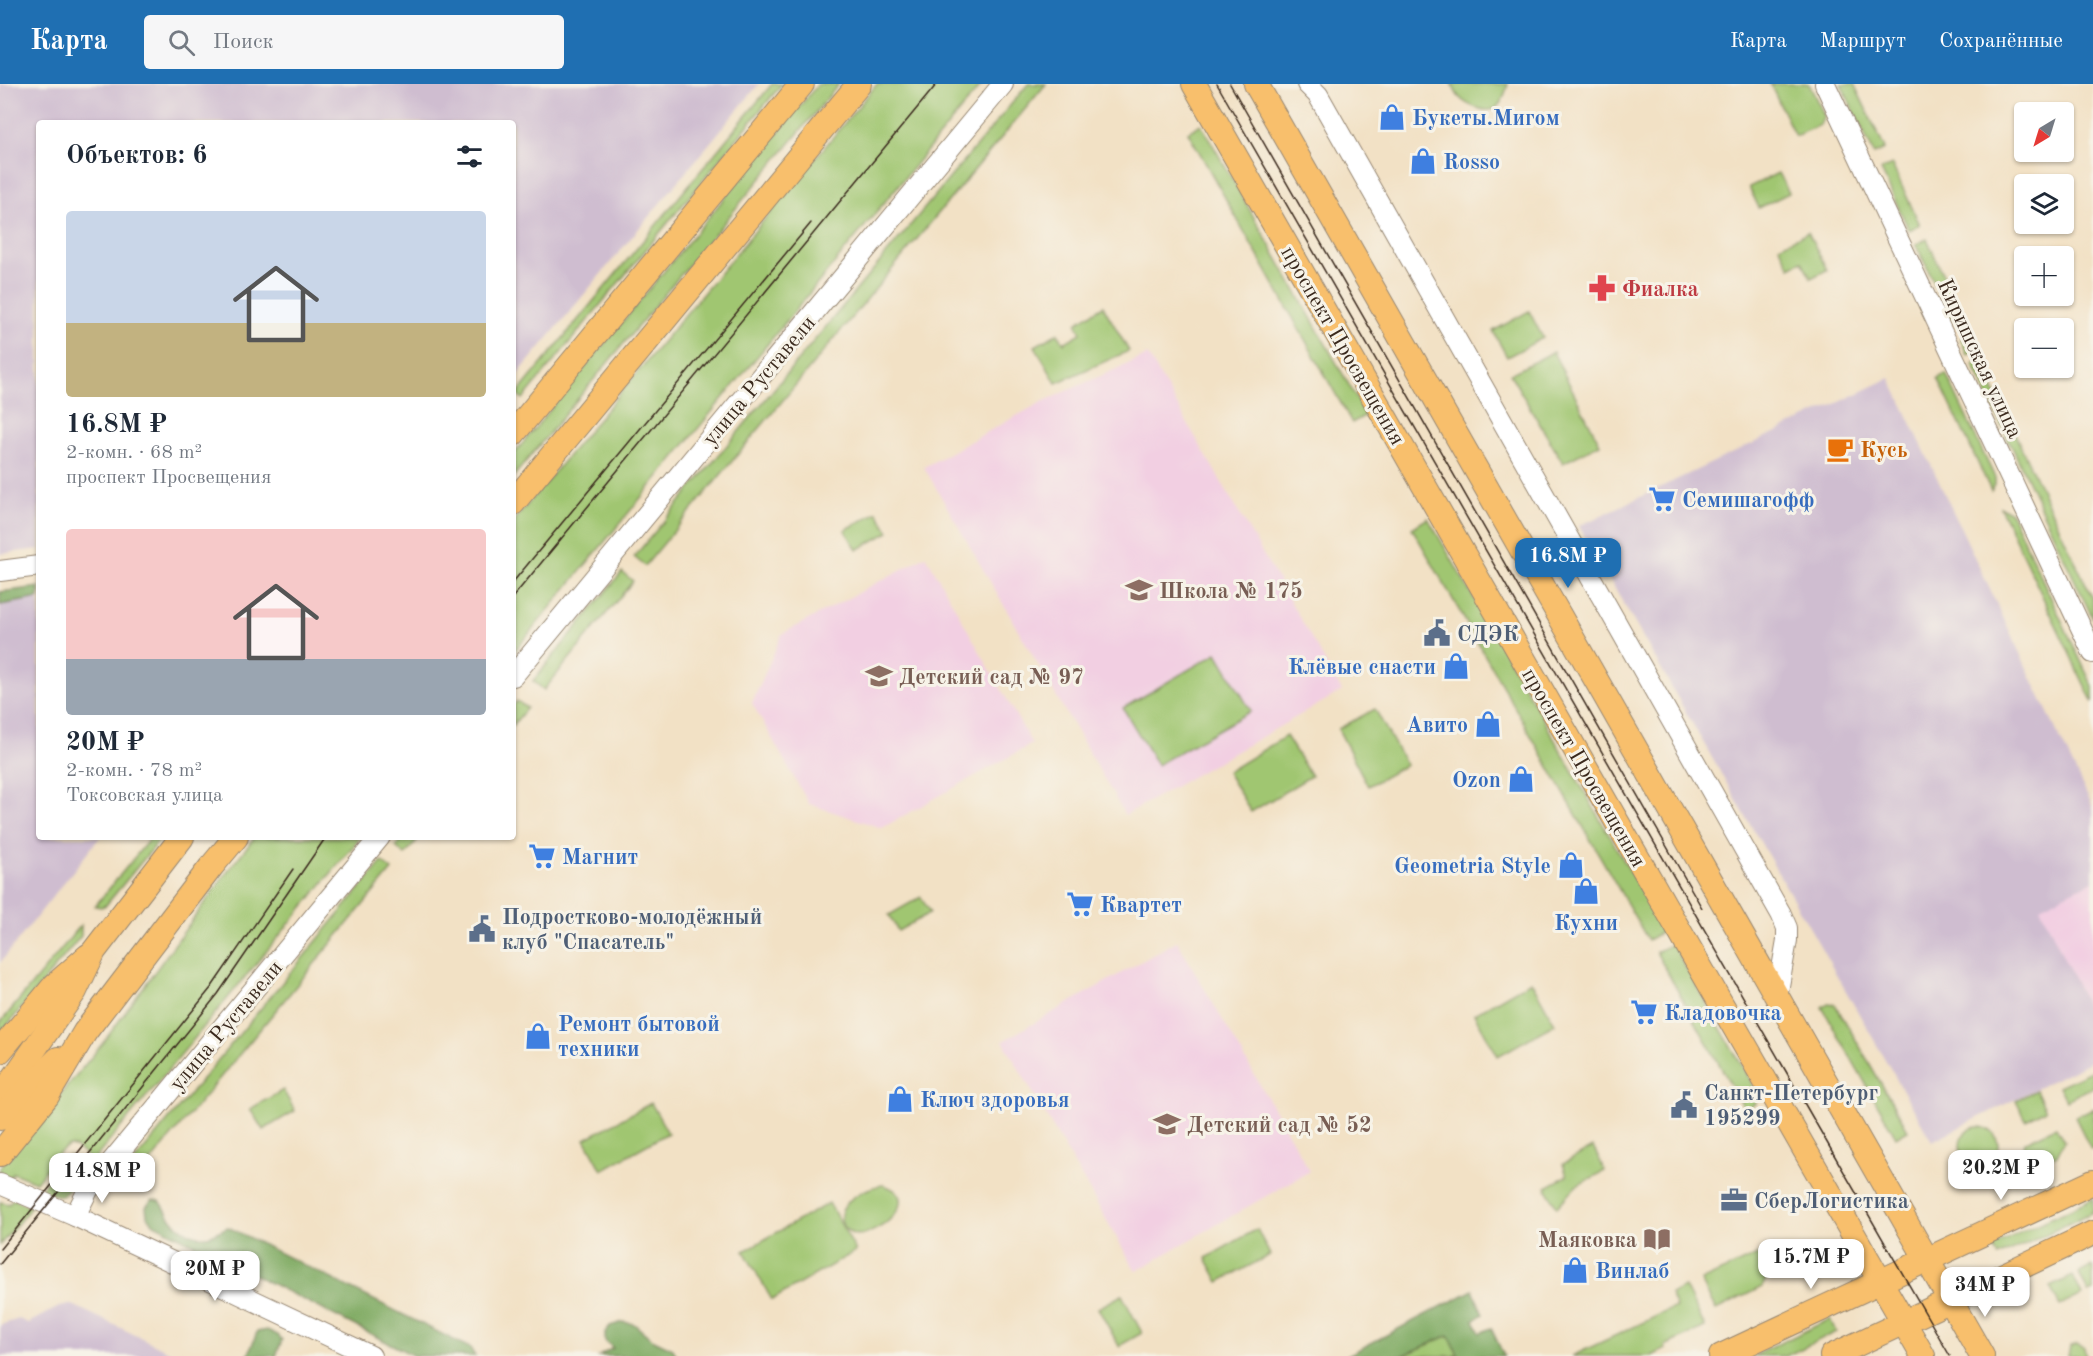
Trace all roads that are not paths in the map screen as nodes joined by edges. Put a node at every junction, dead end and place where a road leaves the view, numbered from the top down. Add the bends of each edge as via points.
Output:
1 (802, 84) edge
2 (859, 84) edge
3 (1003, 84) edge
4 (1194, 84) edge
5 (1256, 84) edge
6 (1307, 84) edge
7 (1825, 84) edge
8 (516, 430) edge
9 (516, 498) edge
10 (36, 566) edge
11 (0, 571) edge
12 (2093, 653) edge
13 (516, 672) edge
14 (180, 840) edge
15 (234, 840) edge
16 (378, 840) edge
17 (94, 951) junction
18 (1777, 997) junction
19 (85, 1032) junction
20 (0, 1051) edge
21 (0, 1098) edge
22 (0, 1118) edge
23 (0, 1154) edge
24 (2093, 1182) edge
25 (0, 1184) edge
26 (75, 1216) junction
27 (2093, 1233) edge
28 (1927, 1259) junction
29 (1880, 1281) junction
30 (1950, 1300) junction
31 (1904, 1322) junction
32 (371, 1356) edge
33 (1721, 1356) edge
34 (1832, 1356) edge
35 (1923, 1356) edge
36 (1982, 1356) edge

1 - 8 main road
2 - 9 main road
3 - 13 street, улица Руставели
4 - 29 main road, проспект Просвещения
5 - 18 main road
6 - 18 street via 1318,95 1781,914 1787,940
7 - 12 street, Киришская улица
10 - 11 street
14 - 17 main road
15 - 19 main road
16 - 26 street, улица Руставели via 88,1190
17 - 20 main road via 55,985
17 - 21 main road via 75,992
18 - 28 main road
19 - 22 main road
19 - 23 main road via 47,1096
24 - 28 main road
25 - 26 street
26 - 32 street
27 - 30 main road
28 - 29 main road
28 - 30 main road
29 - 31 main road, проспект Просвещения
29 - 33 main road
30 - 31 main road
30 - 36 main road
31 - 34 main road
31 - 35 main road, проспект Просвещения

